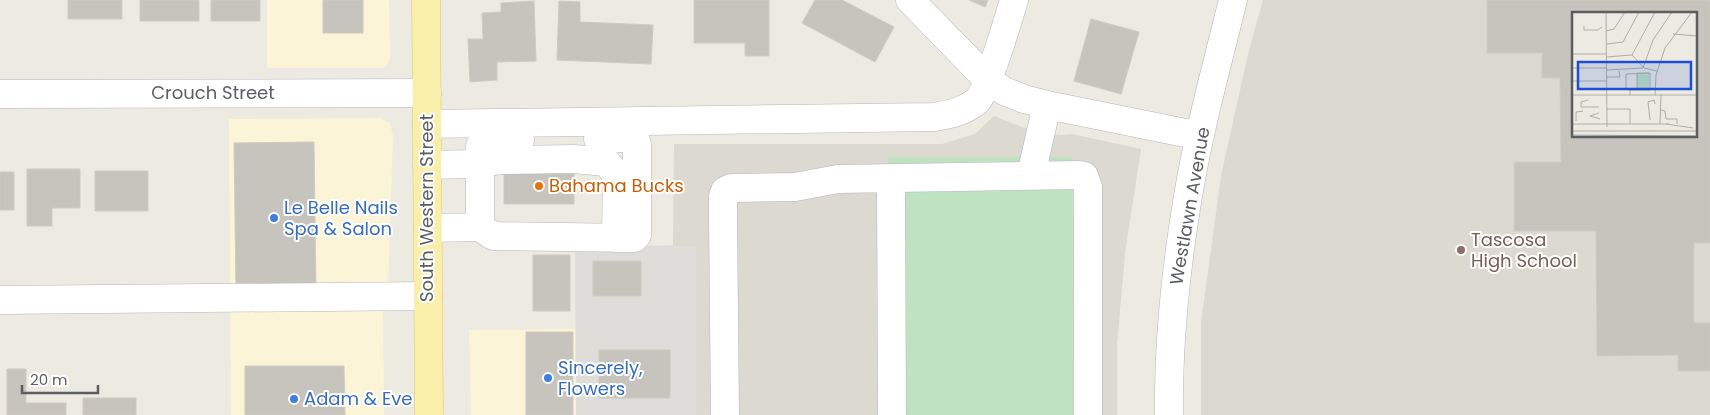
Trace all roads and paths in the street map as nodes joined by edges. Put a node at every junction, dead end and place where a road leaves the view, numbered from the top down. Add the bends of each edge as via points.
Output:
1 (426, 0) edge
2 (910, 0) edge
3 (1014, 0) edge
4 (1233, 0) edge
5 (988, 80) junction
6 (427, 93) junction
7 (0, 94) edge
8 (1047, 105) junction
9 (427, 124) junction
10 (1200, 136) junction
11 (480, 163) junction
12 (427, 164) junction
13 (1031, 175) junction
14 (891, 178) junction
15 (480, 227) junction
16 (428, 228) junction
17 (616, 238) junction
18 (428, 296) junction
19 (0, 300) edge
20 (429, 415) edge
21 (725, 415) edge
22 (892, 415) edge
23 (1088, 415) edge
24 (1169, 415) edge

1 - 6 main road, South Western Street
2 - 5 street
3 - 5 street
4 - 10 street, Westlawn Avenue
5 - 8 street via 1004,91
5 - 9 street via 979,100 961,112 934,118
6 - 7 street, Crouch Street
6 - 9 main road, South Western Street
8 - 10 street
8 - 13 street
9 - 12 main road, South Western Street
10 - 24 street, Westlawn Avenue via 1172,309
11 - 12 street
11 - 15 street
11 - 17 street via 536,160 606,162 617,175
11 - 17 street via 480,146 488,140 630,138 636,141 637,235 634,238
12 - 16 main road, South Western Street
13 - 14 street
13 - 23 street via 1079,175 1087,180
14 - 21 street via 833,180 795,187 731,188 725,191
14 - 22 street
15 - 16 street
15 - 17 street via 493,236
16 - 18 main road, South Western Street
18 - 19 street
18 - 20 main road, South Western Street

